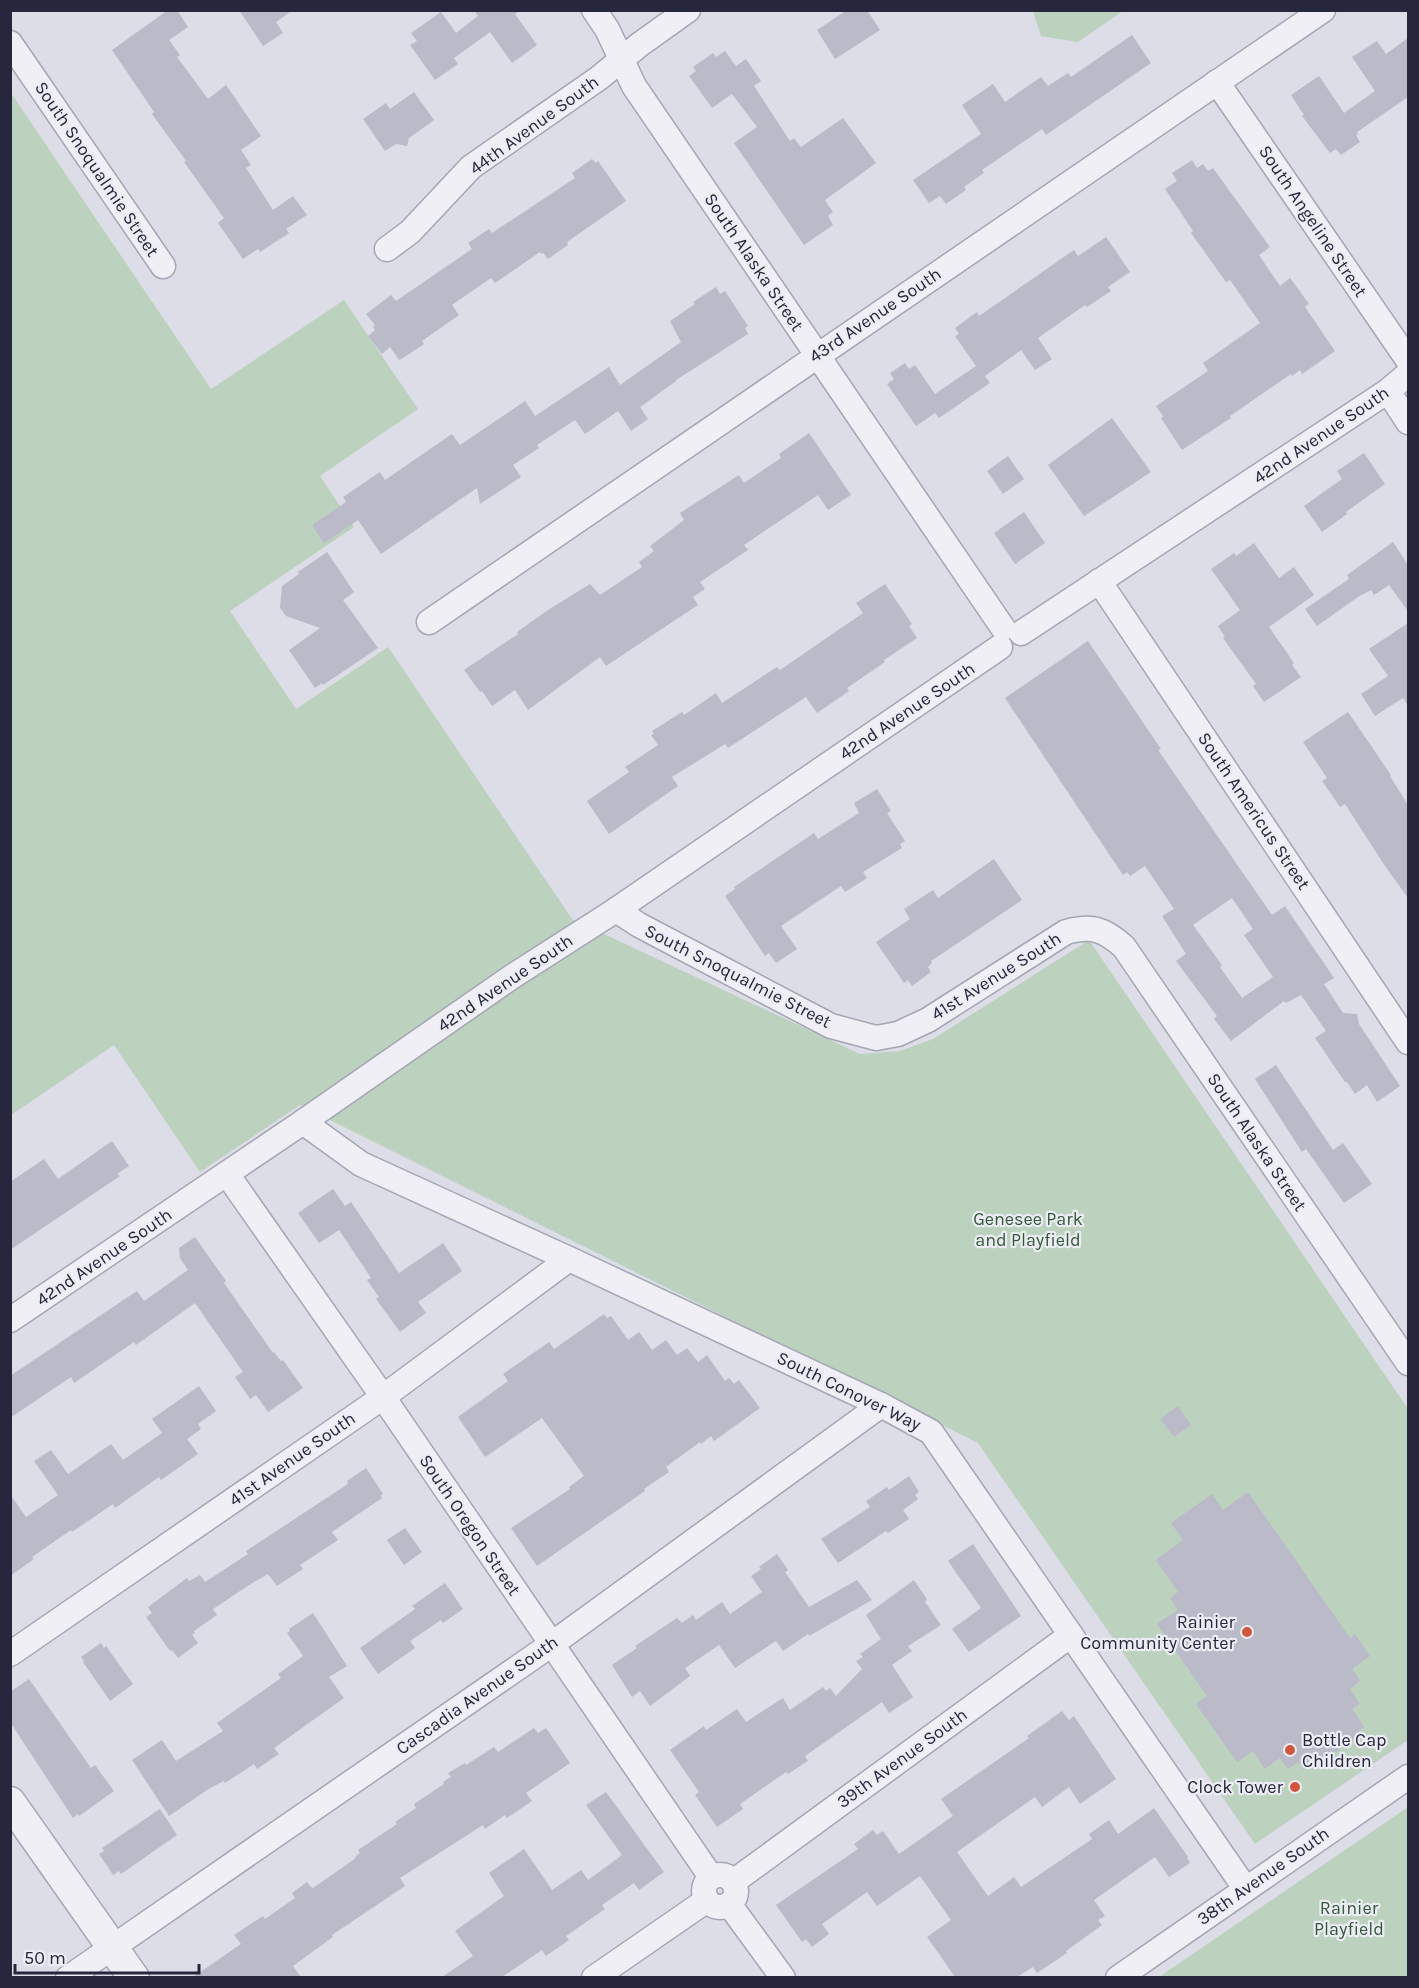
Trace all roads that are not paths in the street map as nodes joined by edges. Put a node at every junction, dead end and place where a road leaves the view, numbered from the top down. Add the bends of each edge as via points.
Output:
1 (594, 10) edge
2 (688, 10) edge
3 (1323, 10) edge
4 (10, 43) edge
5 (621, 60) junction
6 (1217, 82) junction
7 (387, 249) dead end
8 (163, 266) dead end
9 (818, 354) junction
10 (1408, 360) edge
11 (1408, 374) edge
12 (1388, 391) junction
13 (1408, 422) edge
14 (1099, 581) junction
15 (429, 622) dead end
16 (1008, 636) junction
17 (616, 910) junction
18 (1097, 930) joint
19 (898, 1034) joint
20 (1408, 1042) edge
21 (303, 1122) junction
22 (227, 1174) junction
23 (569, 1259) junction
24 (10, 1320) edge
25 (1408, 1364) edge
26 (383, 1397) junction
27 (881, 1405) junction
28 (1071, 1635) junction
29 (552, 1644) junction
30 (10, 1654) edge
31 (1408, 1776) edge
32 (10, 1802) edge
33 (1245, 1888) junction
34 (720, 1891) junction
35 (112, 1947) junction
36 (68, 1977) edge
37 (134, 1977) edge
38 (594, 1977) edge
39 (783, 1977) edge
40 (1118, 1977) edge

1 - 5 street, South Alaska Street
2 - 5 street, 44th Avenue South
3 - 6 street, 43rd Avenue South
4 - 8 street, South Snoqualmie Street
5 - 7 street, 44th Avenue South via 471,167 410,232
5 - 9 street, South Alaska Street via 634,86
6 - 9 street, 43rd Avenue South
6 - 10 street, South Angeline Street
9 - 15 street, 43rd Avenue South
9 - 16 street, South Alaska Street
11 - 12 street, 42nd Avenue South
12 - 13 street
12 - 14 street, 42nd Avenue South
14 - 16 street, 42nd Avenue South
14 - 20 street, South Americus Street
16 - 17 street, 42nd Avenue South
17 - 19 street, South Snoqualmie Street via 831,1026 876,1038
17 - 21 street, 42nd Avenue South via 510,978
18 - 19 street, 41st Avenue South via 1066,932 928,1020
18 - 25 street, South Alaska Street via 1112,936 1124,948
21 - 22 street, 42nd Avenue South
21 - 23 street, South Conover Way via 361,1164
22 - 24 street, 42nd Avenue South
22 - 26 street, South Oregon Street
23 - 26 street, 41st Avenue South
23 - 27 street, South Conover Way
26 - 29 street, South Oregon Street
26 - 30 street, 41st Avenue South
27 - 28 street, South Conover Way via 931,1432
27 - 29 street, Cascadia Avenue South
28 - 33 street, South Conover Way
28 - 34 street, 39th Avenue South
29 - 34 street, South Oregon Street
29 - 35 street, Cascadia Avenue South
31 - 33 street, 38th Avenue South
32 - 35 street
33 - 40 street, 38th Avenue South
34 - 38 street, 39th Avenue South
34 - 39 street, South Oregon Street
35 - 36 street, Cascadia Avenue South
35 - 37 street

